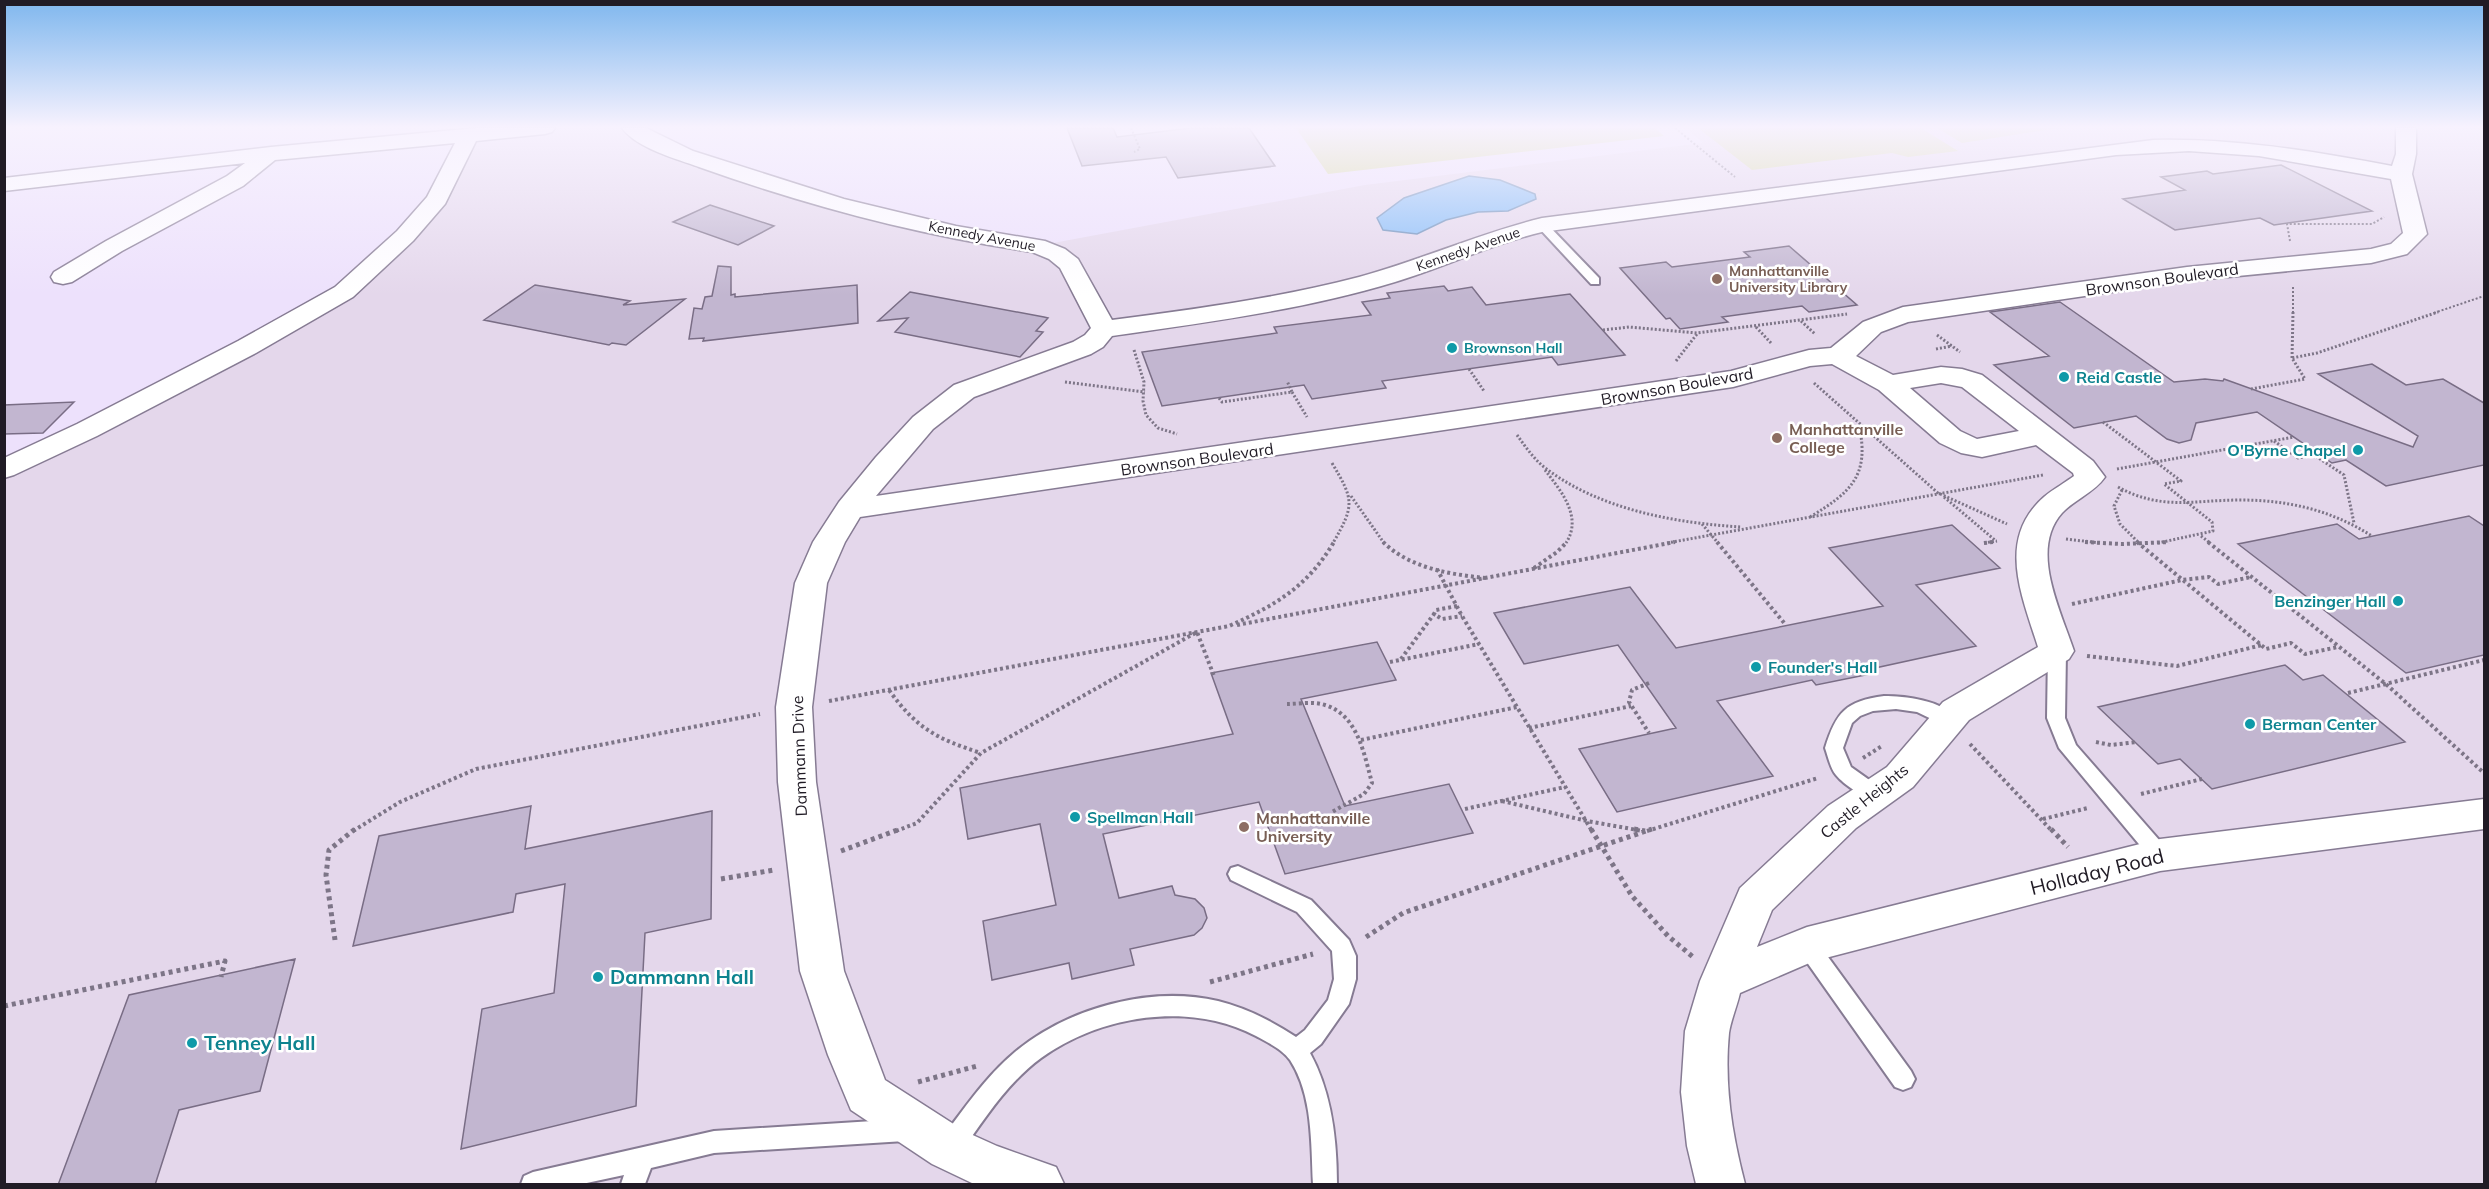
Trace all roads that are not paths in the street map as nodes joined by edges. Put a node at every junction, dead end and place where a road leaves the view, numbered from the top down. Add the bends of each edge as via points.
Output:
1 (230, 183) edge
2 (445, 183) edge
3 (767, 183) edge
4 (1854, 183) edge
5 (2403, 183) edge
6 (1542, 225) junction
7 (63, 277) dead end
8 (1595, 281) dead end
9 (1115, 327) junction
10 (1829, 349) junction
11 (1889, 384) junction
12 (2042, 435) junction
13 (4, 469) edge
14 (850, 509) junction
15 (2057, 651) junction
16 (1947, 719) junction
17 (1875, 794) junction
18 (2484, 814) edge
19 (2160, 855) junction
20 (1238, 874) dead end
21 (1807, 945) junction
22 (1722, 981) junction
23 (1297, 1050) junction
24 (1903, 1079) dead end
25 (934, 1138) junction
26 (642, 1158) junction
27 (533, 1185) edge
28 (633, 1185) edge
29 (1039, 1185) edge
30 (1324, 1185) edge
31 (1720, 1185) edge

1 - 7 street
2 - 13 street via 437,199 405,236 344,292 247,347
3 - 9 street, Kennedy Avenue via 894,219 1037,246 1057,254 1070,264
4 - 6 street, Kennedy Avenue
5 - 10 street, Brownson Boulevard via 2415,234 2399,249 2371,256 2187,274 1903,315 1872,327 1846,351
6 - 8 lane
6 - 9 street, Kennedy Avenue via 1486,239 1366,283 1288,300
9 - 14 street, Dammann Drive via 1082,348 964,391 942,407 886,463
10 - 11 street
10 - 14 street, Brownson Boulevard via 1733,379 1500,415 1315,425
11 - 12 street via 1940,375 1962,377
11 - 12 street via 1950,437 1971,447
12 - 15 street via 2090,477 2050,508 2033,535 2034,575
14 - 25 street, Dammann Drive via 810,583 794,707 806,864 822,971 868,1095
15 - 16 street, Castle Heights
15 - 19 lane via 2056,718 2068,748
16 - 17 street, Castle Heights via 1900,777
16 - 17 lane via 1905,704 1860,708 1846,718 1834,748 1843,771
17 - 22 street, Castle Heights via 1842,817 1755,900
18 - 19 street, Holladay Road
19 - 21 street, Holladay Road
20 - 23 lane via 1304,906 1341,946 1345,956 1345,979 1338,1004
21 - 22 street, Holladay Road
21 - 24 lane
22 - 31 street, Castle Heights via 1707,1031 1704,1092
23 - 25 lane via 1261,1026 1228,1012 1179,1006 1127,1011 1085,1022 1033,1051 992,1092
23 - 30 lane via 1314,1085
25 - 26 lane via 714,1142
25 - 29 street via 989,1167
26 - 27 lane
26 - 28 lane

